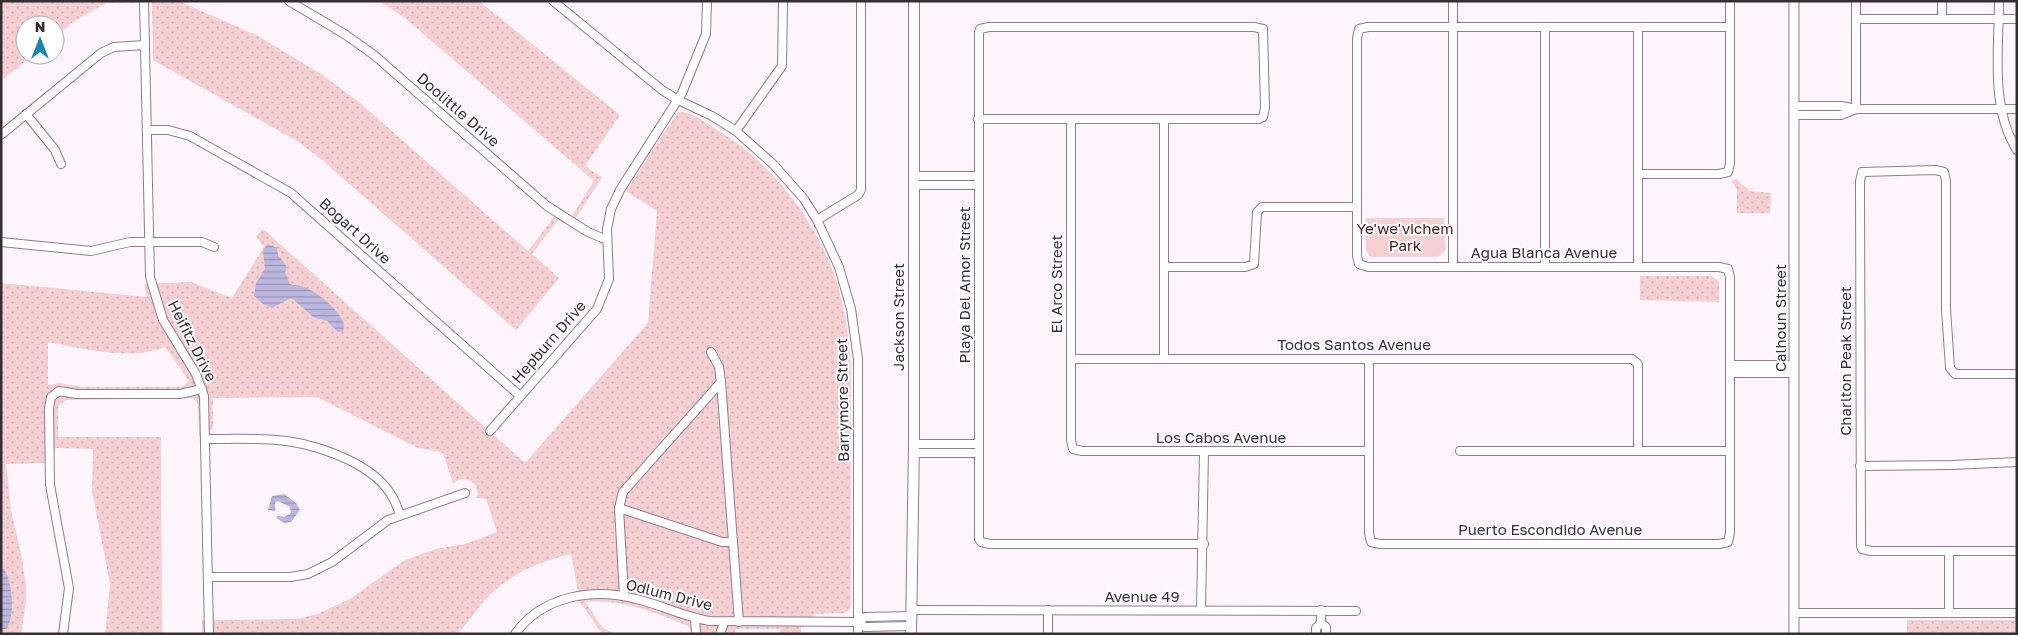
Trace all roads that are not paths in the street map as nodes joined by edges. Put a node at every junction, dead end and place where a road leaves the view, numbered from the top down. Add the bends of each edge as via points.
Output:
1 (144, 1) edge
2 (289, 1) edge
3 (553, 1) edge
4 (707, 1) edge
5 (783, 1) edge
6 (861, 1) edge
7 (914, 1) edge
8 (1453, 1) edge
9 (1730, 1) edge
10 (1794, 1) edge
11 (1856, 1) edge
12 (1942, 1) edge
13 (1999, 1) edge
14 (1856, 19) junction
15 (1942, 19) junction
16 (1999, 19) junction
17 (2017, 19) edge
18 (1453, 27) junction
19 (1545, 27) junction
20 (1638, 27) junction
21 (1730, 27) junction
22 (145, 45) junction
23 (678, 100) junction
24 (1856, 109) junction
25 (2001, 109) junction
26 (2017, 109) edge
27 (1794, 110) junction
28 (26, 114) junction
29 (978, 119) junction
30 (1071, 119) junction
31 (1164, 119) junction
32 (147, 130) junction
33 (736, 132) junction
34 (1, 135) edge
35 (2017, 150) edge
36 (61, 164) dead end
37 (1638, 174) junction
38 (978, 176) junction
39 (914, 181) junction
40 (978, 185) junction
41 (1357, 207) junction
42 (817, 220) junction
43 (608, 240) junction
44 (1, 242) edge
45 (148, 242) junction
46 (214, 247) dead end
47 (1164, 266) junction
48 (1453, 266) junction
49 (1545, 266) junction
50 (1638, 266) junction
51 (711, 352) dead end
52 (1071, 359) junction
53 (1164, 359) junction
54 (1369, 359) junction
55 (1730, 369) junction
56 (1794, 369) junction
57 (2017, 374) edge
58 (721, 382) junction
59 (202, 389) junction
60 (520, 396) junction
61 (490, 430) dead end
62 (206, 439) junction
63 (979, 444) junction
64 (914, 449) junction
65 (1073, 449) joint
66 (1204, 452) junction
67 (1369, 452) junction
68 (1460, 452) dead end
69 (1638, 452) junction
70 (1730, 452) junction
71 (979, 453) junction
72 (2017, 462) edge
73 (1860, 466) junction
74 (464, 493) dead end
75 (619, 508) junction
76 (400, 515) junction
77 (733, 542) junction
78 (1204, 544) junction
79 (1949, 551) junction
80 (2017, 551) edge
81 (208, 577) junction
82 (624, 596) junction
83 (1048, 610) junction
84 (1201, 610) junction
85 (1321, 610) junction
86 (1356, 611) dead end
87 (1794, 613) junction
88 (1949, 613) junction
89 (2017, 613) edge
90 (881, 617) junction
91 (695, 618) junction
92 (724, 622) junction
93 (738, 622) junction
94 (858, 622) junction
95 (911, 622) edge
96 (1321, 623) junction
97 (881, 626) junction
98 (63, 634) edge
99 (209, 634) edge
100 (515, 634) edge
101 (696, 634) edge
102 (720, 634) edge
103 (858, 634) edge
104 (1048, 634) edge
105 (1316, 634) edge
106 (1326, 634) edge
107 (1794, 634) edge

1 - 22 street, Heifitz Drive
2 - 43 street, Doolittle Drive via 374,54 547,206 588,232
3 - 23 street, Barrymore Street
4 - 23 street, Hepburn Drive via 706,34
5 - 33 street via 782,66
6 - 42 street via 861,190
7 - 39 main road, Jackson Street
8 - 18 street
9 - 21 street
10 - 27 street, Calhoun Street
11 - 14 street
12 - 15 street
13 - 16 street
14 - 15 street
14 - 24 street
15 - 16 street
16 - 17 street
16 - 25 street
18 - 19 street
18 - 41 street via 1359,29
18 - 48 street
19 - 20 street
19 - 49 street
20 - 21 street
20 - 37 street
21 - 37 street via 1728,172
22 - 28 street via 114,47 102,53
22 - 32 street, Heifitz Drive
23 - 33 street, Barrymore Street via 707,113
23 - 43 street, Hepburn Drive via 615,199 609,219
24 - 25 street
24 - 27 street via 1841,106
25 - 26 street
25 - 35 street via 2007,132
27 - 56 street, Calhoun Street
28 - 34 street
28 - 36 street via 55,150
29 - 30 street
29 - 31 street, Playa Del Amor Street via 980,29 1263,29 1263,117
29 - 38 street, Playa Del Amor Street
30 - 31 street
30 - 52 street, El Arco Street
31 - 47 street
32 - 45 street, Heifitz Drive
32 - 60 street, Bogart Drive via 168,130 190,136 291,193
33 - 42 street, Barrymore Street via 789,181
37 - 50 street
38 - 39 street
38 - 40 street, Playa Del Amor Street
39 - 40 street
39 - 64 main road, Jackson Street
40 - 63 street, Playa Del Amor Street
41 - 47 street via 1262,207 1257,212 1254,264
41 - 48 street, Agua Blanca Avenue via 1359,264
42 - 94 street, Barrymore Street via 844,282 856,335 859,371
43 - 60 street, Hepburn Drive via 610,268 602,300
44 - 45 street via 91,251 130,242
45 - 46 street via 202,242
45 - 59 street, Heifitz Drive via 150,277 157,304
47 - 53 street
48 - 49 street, Agua Blanca Avenue
49 - 50 street, Agua Blanca Avenue
50 - 55 street, Agua Blanca Avenue via 1719,266 1728,269
51 - 58 street via 716,358
52 - 53 street, Todos Santos Avenue
52 - 65 street, El Arco Street
53 - 54 street, Todos Santos Avenue
54 - 67 street
54 - 69 street, Todos Santos Avenue via 1636,361
55 - 56 street
55 - 70 street
56 - 87 street, Calhoun Street
57 - 73 street, Charlton Peak Street via 1951,372 1946,309 1944,172 1862,172
58 - 75 street via 623,492
58 - 77 street
59 - 62 street, Heifitz Drive
59 - 98 street via 180,394 77,394 59,391 51,397 50,485 69,588
60 - 61 street, Hepburn Drive
62 - 76 street via 288,440 326,449 379,478 396,501
62 - 81 street, Heifitz Drive
63 - 64 street
63 - 71 street, Playa Del Amor Street
64 - 71 street
64 - 95 main road, Jackson Street
65 - 66 street, Los Cabos Avenue via 1082,452
66 - 67 street, Los Cabos Avenue
66 - 78 street
67 - 70 street, Puerto Escondido Avenue via 1371,542 1719,544 1728,542 1730,533
68 - 69 street
69 - 70 street
71 - 78 street, Playa Del Amor Street via 981,542
72 - 73 street
73 - 79 street, Charlton Peak Street via 1862,549
74 - 76 street
75 - 77 street via 722,542
75 - 82 street
76 - 81 street via 332,562 308,574
77 - 93 street
78 - 84 street
79 - 80 street
79 - 88 street
81 - 99 street, Heifitz Drive
82 - 91 street, Odlum Drive
82 - 100 street, Odlum Drive via 586,595 560,600 528,618
83 - 84 street, Avenue 49
83 - 95 street, Avenue 49 via 929,610
83 - 104 street
84 - 85 street, Avenue 49
85 - 86 street, Avenue 49
85 - 96 street
87 - 88 street
87 - 107 street, Calhoun Street
88 - 89 street
90 - 94 street, Odlum Drive via 865,617
90 - 95 street, Odlum Drive
90 - 97 street
91 - 92 street, Odlum Drive
91 - 101 street
92 - 93 street, Odlum Drive
92 - 102 street
93 - 94 street, Odlum Drive
94 - 97 street, Odlum Drive via 865,627
94 - 103 street, Barrymore Street
95 - 97 street, Odlum Drive
96 - 105 street
96 - 106 street via 1326,627

